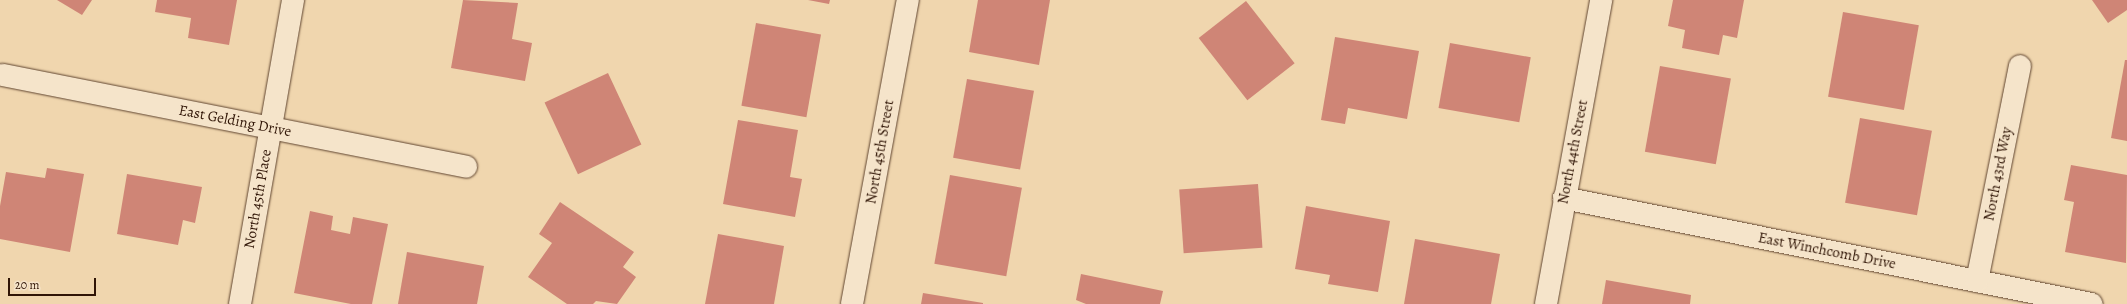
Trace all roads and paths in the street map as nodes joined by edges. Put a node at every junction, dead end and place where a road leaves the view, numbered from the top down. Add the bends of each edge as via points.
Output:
1 (293, 0) edge
2 (908, 0) edge
3 (1601, 0) edge
4 (2020, 66) dead end
5 (3, 75) dead end
6 (271, 128) junction
7 (466, 167) dead end
8 (1564, 198) junction
9 (1977, 282) junction
10 (240, 304) edge
11 (852, 304) edge
12 (1546, 304) edge
13 (2090, 304) edge

1 - 6 street, North 45th Place
2 - 11 street, North 45th Street
3 - 8 street, North 44th Street
4 - 9 street, North 43rd Way
5 - 6 street, East Gelding Drive
6 - 7 street, East Gelding Drive
6 - 10 street, North 45th Place
8 - 9 street, East Winchcomb Drive
8 - 12 street, North 44th Street
9 - 13 street, East Winchcomb Drive

